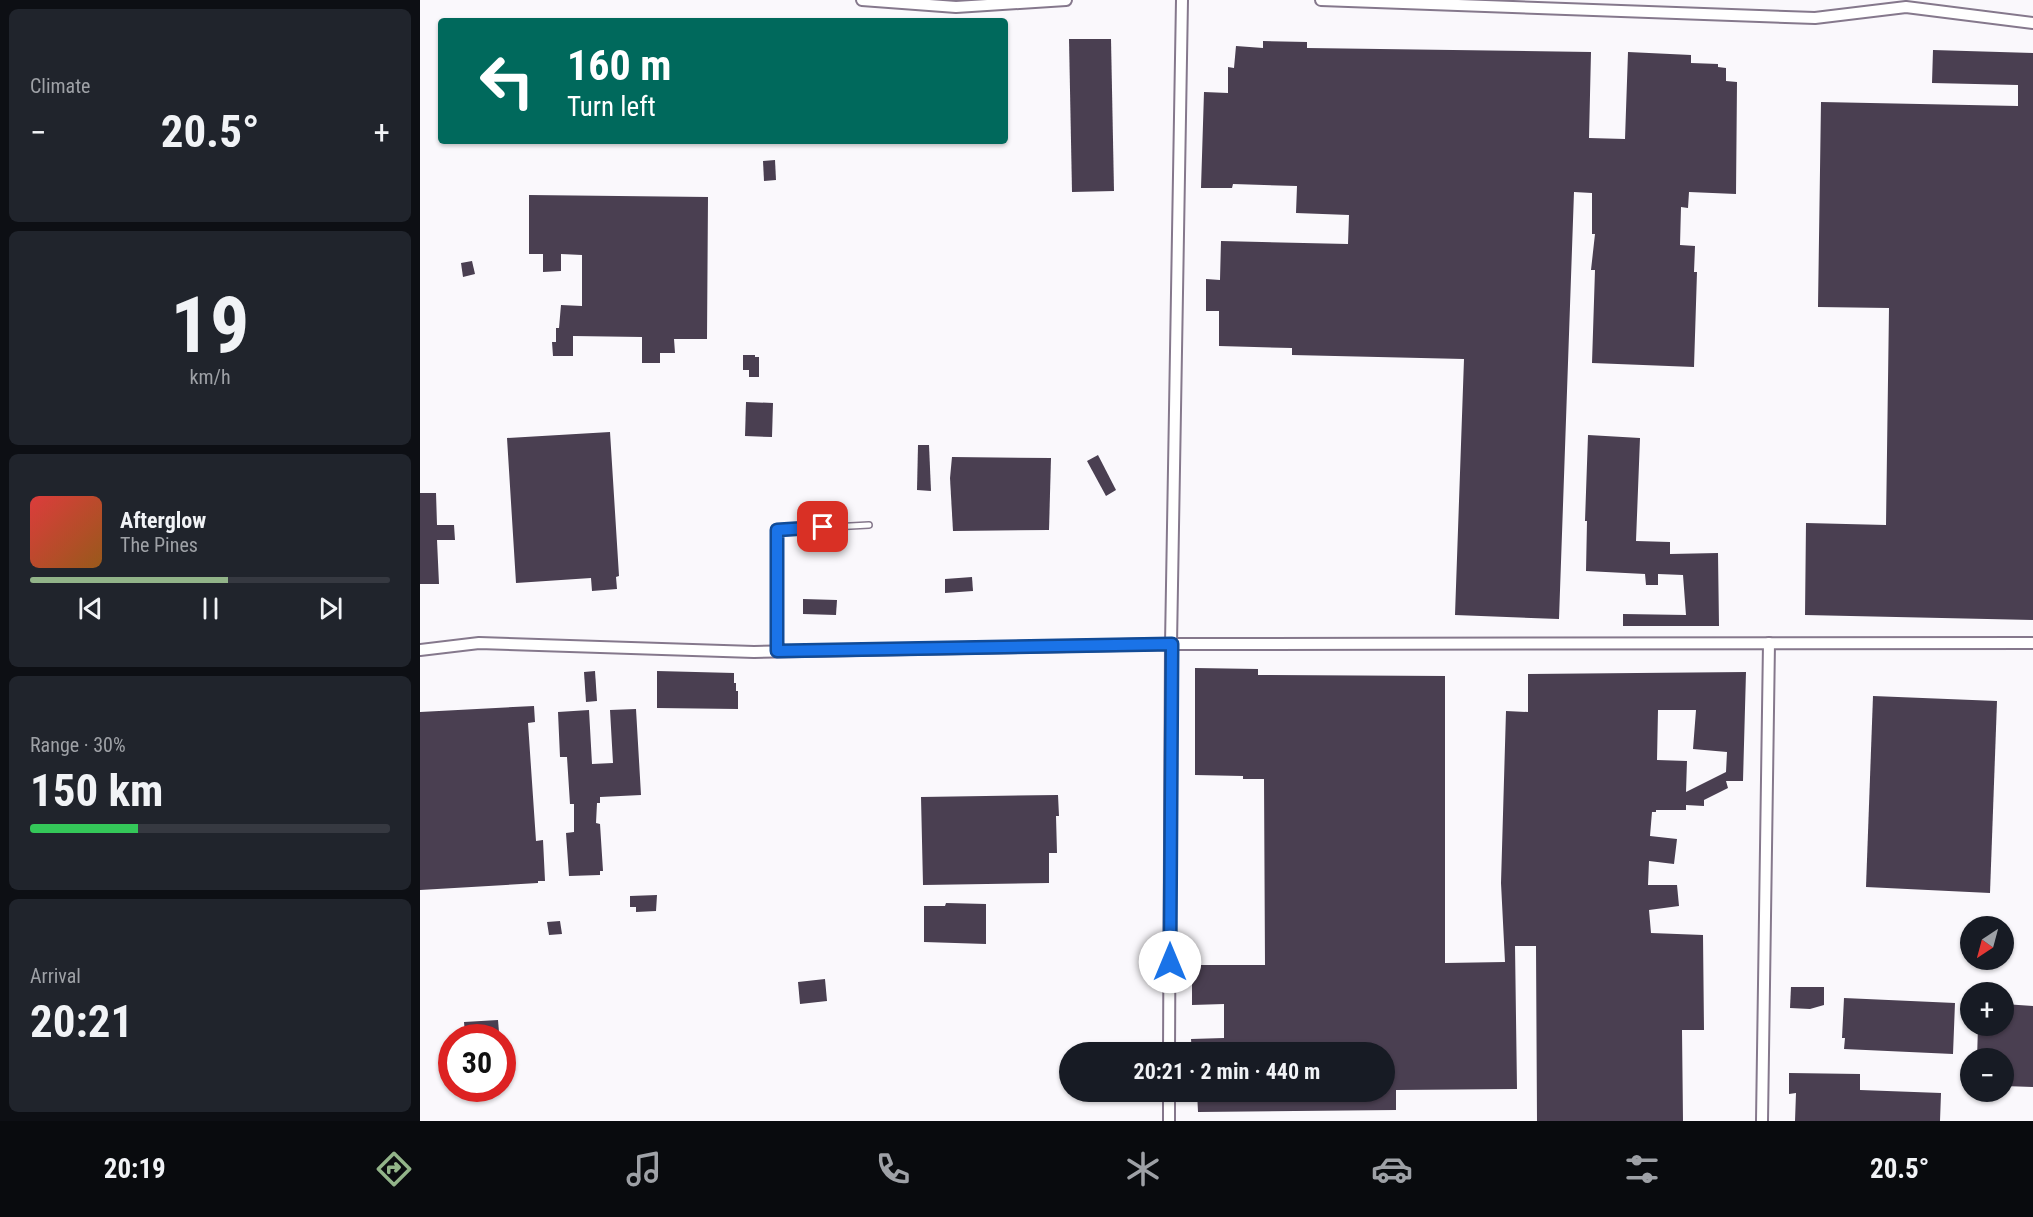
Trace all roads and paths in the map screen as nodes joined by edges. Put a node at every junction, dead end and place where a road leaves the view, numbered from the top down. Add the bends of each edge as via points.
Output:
1 (862, 0) edge
2 (1066, 0) edge
3 (1182, 0) edge
4 (1321, 0) edge
5 (2033, 23) edge
6 (869, 525) dead end
7 (2033, 643) edge
8 (1172, 644) junction
9 (1769, 644) junction
10 (420, 650) edge
11 (777, 651) junction
12 (1169, 1042) edge
13 (1169, 1102) edge
14 (1169, 1121) edge
15 (1762, 1121) edge

1 - 2 street via 956,7
3 - 8 street
4 - 5 street via 1815,18 1906,7
6 - 11 lane via 777,530
7 - 9 street
8 - 9 street
8 - 11 street
8 - 12 street
9 - 15 street
10 - 11 street via 478,643
13 - 14 street

